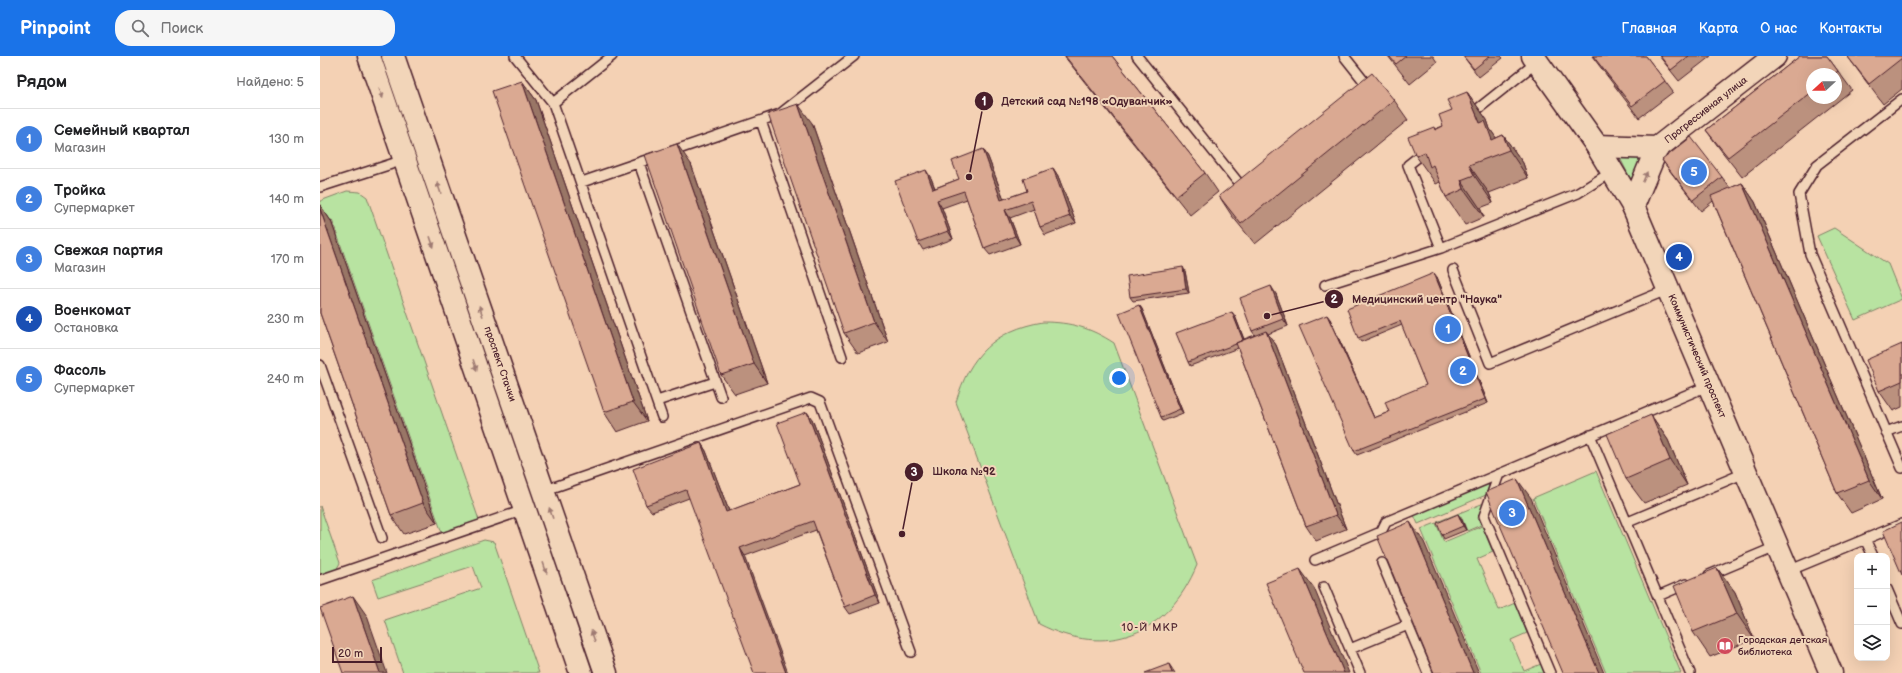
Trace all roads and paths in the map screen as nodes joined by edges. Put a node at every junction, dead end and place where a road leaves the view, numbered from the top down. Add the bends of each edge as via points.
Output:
1 (369, 56) edge
2 (393, 56) edge
3 (515, 56) edge
4 (612, 56) edge
5 (854, 56) edge
6 (1137, 56) edge
7 (1344, 56) edge
8 (1775, 56) edge
9 (602, 59) edge
10 (1535, 59) edge
11 (1355, 95) edge
12 (1902, 99) edge
13 (553, 103) junction
14 (761, 121) junction
15 (1460, 123) edge
16 (1437, 142) edge
17 (1597, 146) junction
18 (1657, 148) junction
19 (404, 160) junction
20 (639, 163) junction
21 (1613, 171) junction
22 (1253, 176) edge
23 (582, 182) junction
24 (320, 187) edge
25 (1633, 206) junction
26 (1441, 248) junction
27 (1452, 270) dead end
28 (1325, 285) dead end
29 (1669, 289) junction
30 (842, 357) dead end
31 (320, 365) edge
32 (715, 382) junction
33 (1710, 385) junction
34 (721, 397) edge
35 (657, 401) junction
36 (662, 417) dead end
37 (1902, 426) edge
38 (1886, 432) junction
39 (1590, 435) junction
40 (1902, 468) edge
41 (1747, 472) junction
42 (1498, 474) junction
43 (543, 491) junction
44 (524, 510) junction
45 (1628, 522) junction
46 (1902, 524) edge
47 (382, 538) dead end
48 (1866, 539) junction
49 (1778, 546) junction
50 (1872, 553) edge
51 (1315, 560) dead end
52 (1382, 563) edge
53 (1788, 571) junction
54 (320, 580) edge
55 (1324, 587) dead end
56 (1658, 596) junction
57 (1890, 596) edge
58 (1902, 624) edge
59 (1408, 625) junction
60 (1350, 649) junction
61 (911, 652) dead end
62 (581, 673) edge
63 (606, 673) edge
64 (1360, 673) edge
65 (1428, 673) edge
66 (1550, 673) edge
67 (1690, 673) edge
68 (1831, 673) edge

1 -> 19 main road
43 -> 2 main road, проспект Стачки
3 - 13 lane
4 - 9 lane
5 - 14 lane via 780,114
6 - 22 lane via 1241,186
7 - 11 lane via 1367,86
8 - 18 main road, Прогрессивная улица
9 - 13 lane
10 - 15 lane
10 - 17 main road, Коммунистический проспект
12 - 38 lane via 1817,165 1799,194 1810,254
13 - 23 lane
14 - 20 lane
14 - 30 lane
16 - 26 lane via 1408,165
17 - 18 main road
17 - 21 main road, Коммунистический проспект
25 -> 18 main road
19 - 24 lane
19 -> 44 main road
20 - 23 lane
20 - 32 lane
21 - 25 main road, Коммунистический проспект
21 - 26 lane via 1578,193
23 - 35 lane
25 - 29 main road, Коммунистический проспект
26 - 28 lane
27 - 29 lane via 1490,362
29 - 33 main road, Коммунистический проспект
31 - 47 lane
32 - 34 lane
32 - 35 lane
33 - 39 lane
33 - 41 main road, Коммунистический проспект
35 - 36 lane
37 - 38 lane
38 - 40 lane
39 - 42 lane
39 - 45 lane
41 - 45 lane
41 - 49 main road, Коммунистический проспект
42 - 51 lane via 1386,522 1381,532
42 - 66 lane via 1484,516
43 - 61 lane via 810,398 820,402
63 -> 43 main road, проспект Стачки
44 - 54 lane
44 -> 62 main road
45 - 56 lane
46 - 48 lane
48 - 50 lane
48 - 53 lane
49 - 53 main road, Коммунистический проспект
49 - 56 lane
52 - 59 lane
53 - 68 main road, Коммунистический проспект
55 - 60 lane
56 - 67 lane
57 - 58 lane
59 - 60 lane
59 - 65 lane
60 - 64 lane

